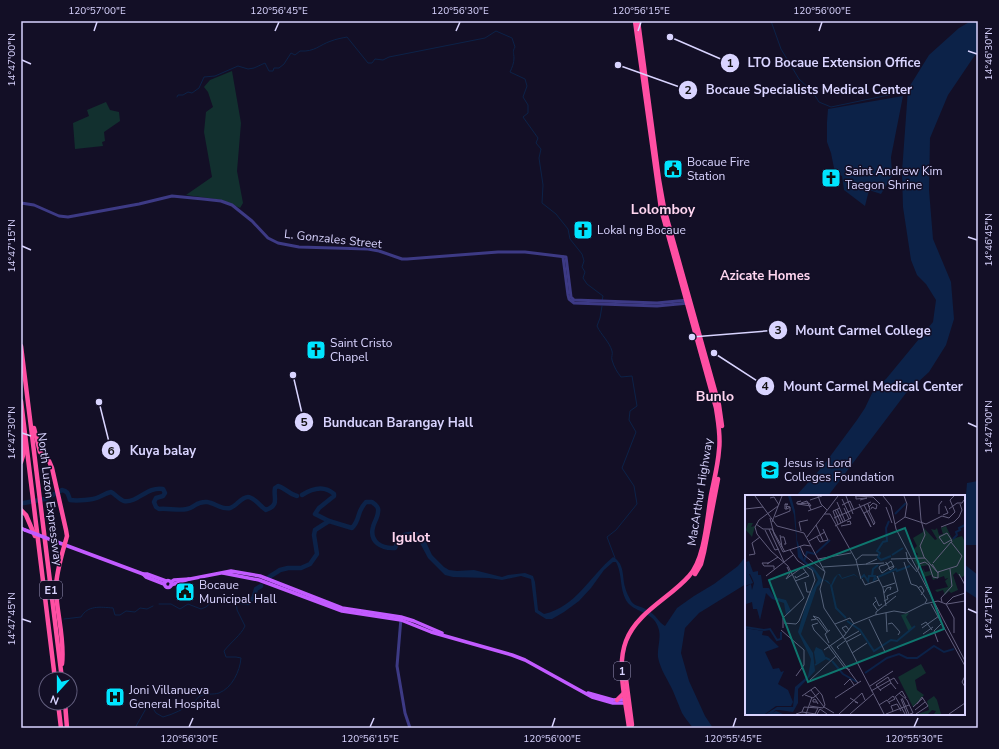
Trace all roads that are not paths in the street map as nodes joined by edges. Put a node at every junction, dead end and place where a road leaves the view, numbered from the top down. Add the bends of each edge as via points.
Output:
1 (635, 21) edge
2 (638, 21) edge
3 (21, 203) edge
4 (688, 301) junction
5 (21, 346) edge
6 (21, 401) edge
7 (28, 404) junction
8 (21, 426) edge
9 (21, 462) edge
10 (21, 510) edge
11 (23, 529) edge
12 (38, 543) junction
13 (65, 544) junction
14 (401, 619) junction
15 (642, 620) junction
16 (54, 671) edge
17 (61, 671) edge
18 (62, 671) edge
19 (583, 692) junction
20 (625, 692) junction
21 (617, 700) junction
22 (628, 701) junction
23 (59, 711) edge
24 (66, 711) edge
25 (61, 728) edge
26 (68, 728) edge
27 (410, 728) edge
28 (631, 728) edge

1 - 4 highway, MacArthur Highway / 1 via 661,209
2 - 4 highway, MacArthur Highway / 1 via 664,208
3 - 4 street, L. Gonzales Street via 68,217 172,196 202,199 232,205 272,240 293,246 368,249 402,259 498,252 525,252 564,257 569,299 574,303
4 - 15 highway, MacArthur Highway / 1 via 716,408 719,450 696,568
5 - 7 highway, North Luzon Expressway / E1
6 - 12 highway, North Luzon Expressway / E1
7 - 13 highway via 38,447 52,468 66,530
7 - 17 highway, North Luzon Expressway / E1
8 - 9 highway via 24,452
10 - 12 highway via 26,515
11 - 13 main road, bridge
12 - 16 highway, North Luzon Expressway / E1
13 - 14 main road via 165,583 171,584 223,573 259,578 342,611
13 - 18 highway via 55,589
14 - 19 main road via 414,621 450,637 525,660
14 - 27 street via 397,666
15 - 20 highway, MacArthur Highway / 1 via 630,632 624,647 622,666
15 - 22 highway, MacArthur Highway / 1 via 631,637 626,654 624,667
19 - 21 main road
19 - 22 main road via 613,703
20 - 21 highway
20 - 22 highway, MacArthur Highway / 1
21 - 22 main road
22 - 28 highway, MacArthur Highway / 1
23 - 25 highway
24 - 26 highway

